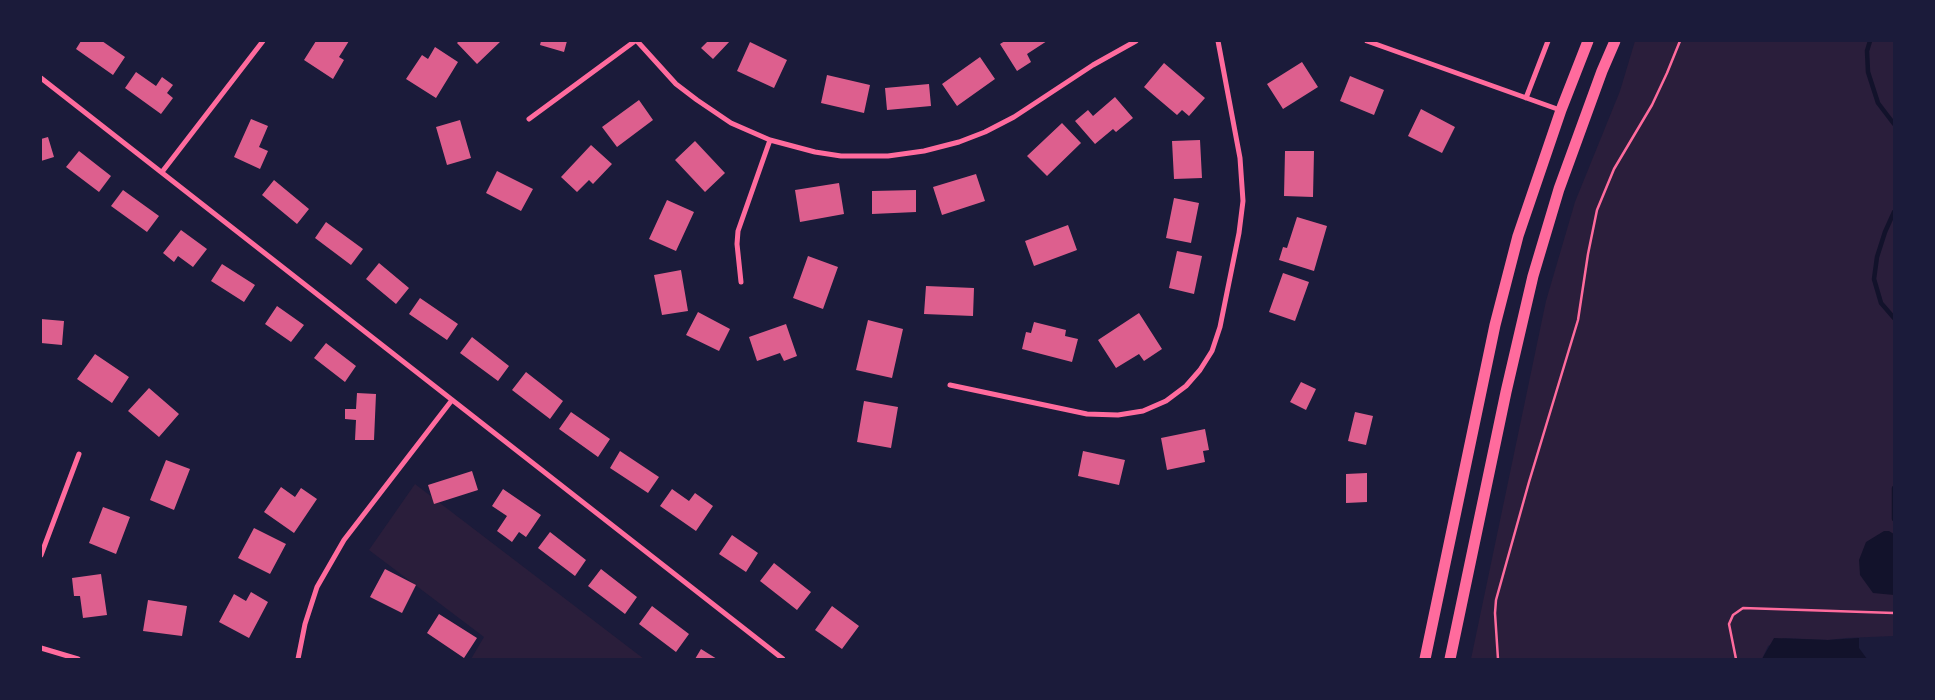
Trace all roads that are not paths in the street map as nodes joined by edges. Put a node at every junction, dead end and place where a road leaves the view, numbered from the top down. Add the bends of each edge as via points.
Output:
1 (263, 41) edge
2 (636, 41) edge
3 (1136, 41) edge
4 (1218, 41) edge
5 (1367, 41) edge
6 (1548, 41) edge
7 (1588, 41) edge
8 (1615, 41) edge
9 (41, 78) edge
10 (1526, 98) junction
11 (1561, 110) junction
12 (530, 119) dead end
13 (770, 140) junction
14 (162, 172) junction
15 (741, 282) dead end
16 (950, 385) dead end
17 (452, 400) junction
18 (79, 454) dead end
19 (41, 555) edge
20 (41, 648) edge
21 (78, 659) edge
22 (298, 659) edge
23 (783, 659) edge
24 (1425, 659) edge
25 (1450, 659) edge

1 - 14 street
2 - 12 street
2 - 13 street via 696,100 732,123
3 - 13 street via 1014,117 985,132 924,152 840,156
4 - 16 street via 1240,158 1243,201 1220,327 1212,351 1200,370 1166,401 1142,411 1118,415 1087,414
5 - 10 street
6 - 10 street
7 - 11 main road
8 - 25 main road via 1559,189 1533,276
9 - 14 street
10 - 11 street
11 - 24 main road via 1518,236 1495,325
13 - 15 street via 738,231
14 - 17 street
17 - 22 street via 344,540 318,587 304,624
17 - 23 street
18 - 19 street
20 - 21 street

